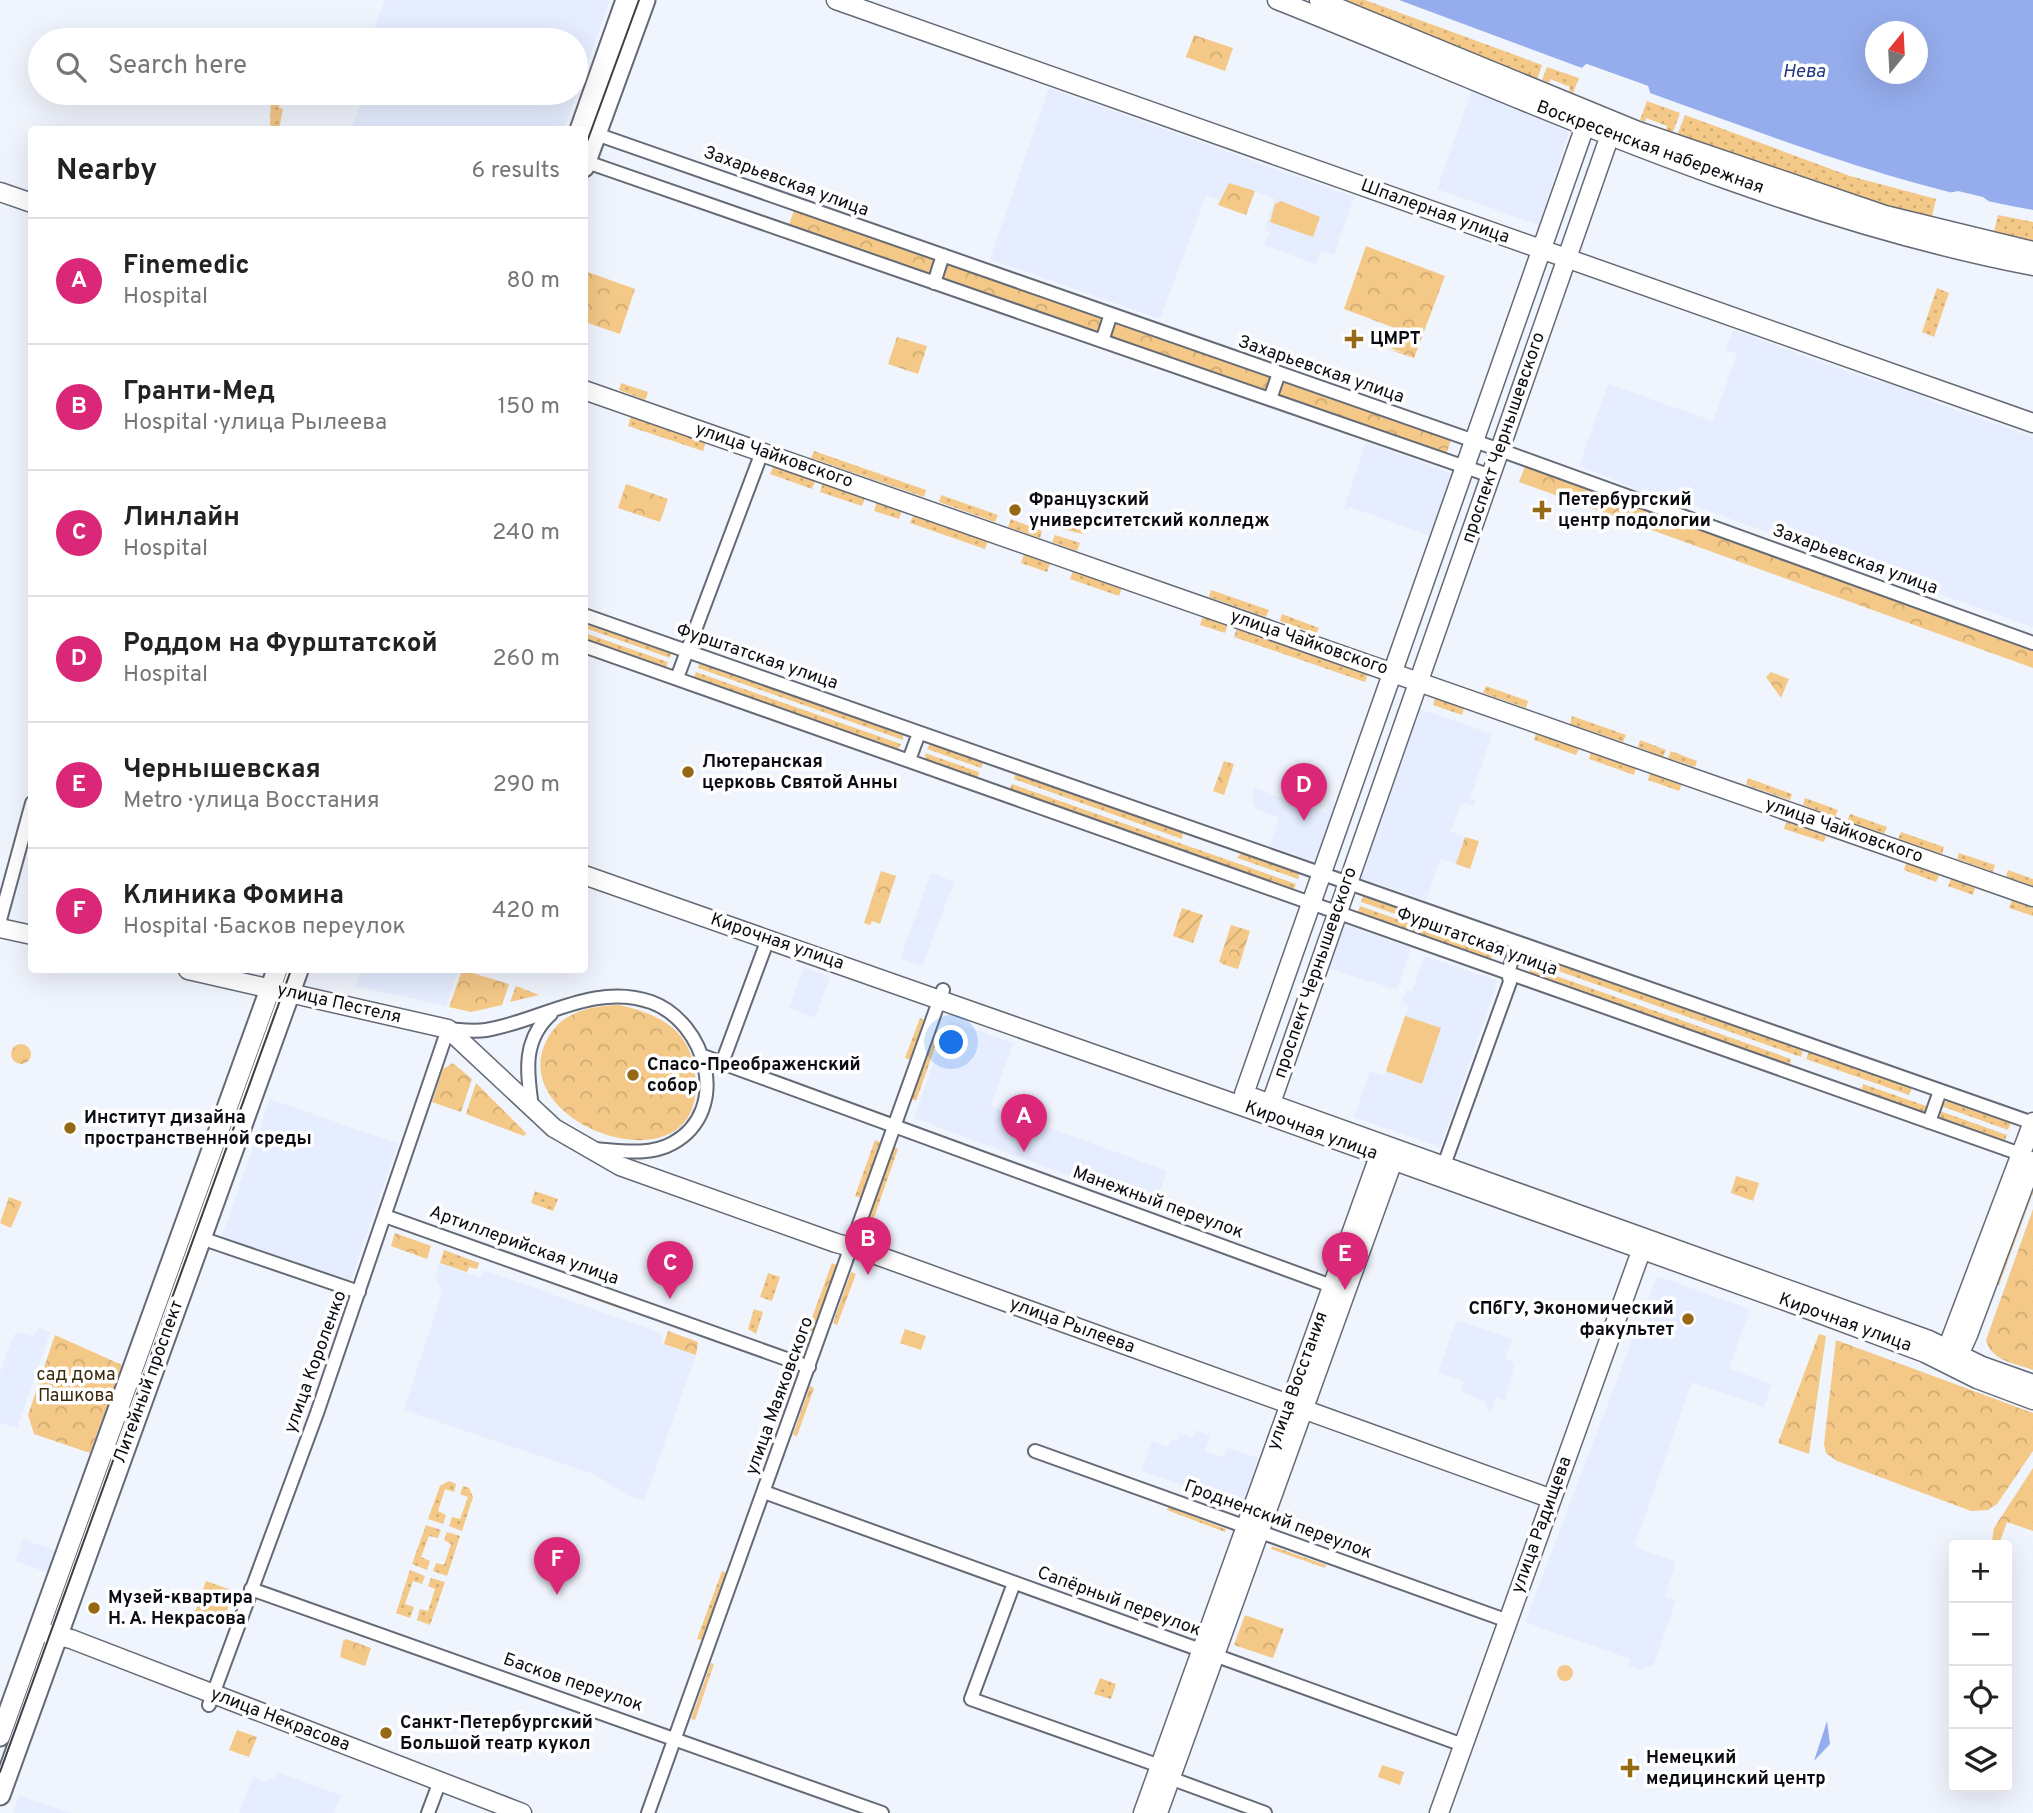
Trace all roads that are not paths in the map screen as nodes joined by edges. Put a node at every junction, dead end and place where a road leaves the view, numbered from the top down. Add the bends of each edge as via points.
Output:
1 (626, 0) edge
2 (645, 0) edge
3 (836, 0) edge
4 (869, 0) edge
5 (1277, 0) edge
6 (1318, 0) edge
7 (1603, 118) junction
8 (1585, 126) junction
9 (588, 132) edge
10 (1610, 135) junction
11 (588, 164) edge
12 (0, 192) edge
13 (28, 201) edge
14 (1543, 245) junction
15 (2033, 251) edge
16 (1568, 254) junction
17 (943, 255) junction
18 (2033, 266) edge
19 (934, 282) junction
20 (1111, 314) junction
21 (1102, 341) junction
22 (1279, 373) junction
23 (588, 391) edge
24 (1270, 400) junction
25 (2033, 412) edge
26 (2033, 423) edge
27 (1474, 442) junction
28 (1500, 450) junction
29 (762, 452) junction
30 (1465, 467) junction
31 (1491, 476) junction
32 (588, 616) edge
33 (2033, 643) edge
34 (588, 647) edge
35 (687, 651) junction
36 (1393, 672) junction
37 (677, 678) junction
38 (1419, 681) junction
39 (919, 733) junction
40 (909, 760) junction
41 (28, 818) edge
42 (588, 867) edge
43 (1321, 875) junction
44 (588, 876) edge
45 (1347, 884) junction
46 (2033, 897) edge
47 (1311, 902) junction
48 (1337, 911) junction
49 (0, 920) edge
50 (0, 928) edge
51 (28, 933) edge
52 (768, 939) junction
53 (1518, 943) junction
54 (1508, 972) junction
55 (217, 973) edge
56 (297, 973) edge
57 (274, 979) edge
58 (290, 992) junction
59 (942, 995) junction
60 (554, 1012) junction
61 (448, 1029) junction
62 (703, 1056) junction
63 (722, 1063) junction
64 (1940, 1091) junction
65 (1249, 1102) junction
66 (1271, 1103) junction
67 (532, 1108) junction
68 (1930, 1122) junction
69 (2033, 1123) edge
70 (895, 1125) junction
71 (594, 1149) junction
72 (1388, 1154) junction
73 (2029, 1158) edge
74 (1444, 1165) junction
75 (385, 1216) junction
76 (201, 1238) junction
77 (1643, 1244) junction
78 (852, 1247) junction
79 (1339, 1288) junction
80 (359, 1293) junction
81 (1952, 1357) junction
82 (809, 1367) junction
83 (2033, 1384) edge
84 (2033, 1399) edge
85 (1296, 1407) junction
86 (1035, 1451) dead end
87 (764, 1492) junction
88 (1552, 1499) junction
89 (1252, 1529) junction
90 (1014, 1583) junction
91 (251, 1589) junction
92 (1508, 1621) junction
93 (36, 1636) junction
94 (55, 1640) junction
95 (1208, 1653) junction
96 (211, 1699) junction
97 (0, 1736) edge
98 (675, 1738) junction
99 (1463, 1745) junction
100 (1165, 1772) junction
101 (4, 1773) edge
102 (438, 1786) junction
103 (0, 1795) edge
104 (428, 1813) edge
105 (491, 1813) edge
106 (522, 1813) edge
107 (648, 1813) edge
108 (882, 1813) edge
109 (1143, 1813) edge
110 (1158, 1813) edge
111 (1265, 1813) edge
112 (1439, 1813) edge

1 - 9 main road
2 - 9 main road
3 - 14 street, Шпалерная улица
4 - 14 street, Шпалерная улица
5 - 8 street, Воскресенская набережная
6 - 7 street, Воскресенская набережная
7 - 10 street
7 - 15 street, Воскресенская набережная via 1885,215
8 - 10 street, Воскресенская набережная
8 - 14 street, проспект Чернышевского
9 - 17 street, Захарьевская улица
10 - 16 street, проспект Чернышевского
10 - 18 street, Воскресенская набережная via 1880,229
11 - 19 street
12 - 13 street
14 - 16 street, Шпалерная улица
14 - 27 street, проспект Чернышевского
16 - 25 street, Шпалерная улица
16 - 26 street, Шпалерная улица
16 - 28 street, проспект Чернышевского
17 - 19 street
17 - 20 street, Захарьевская улица
19 - 21 street
20 - 21 street
20 - 22 street, Захарьевская улица
21 - 24 street
22 - 24 street
22 - 27 street, Захарьевская улица
23 - 29 street, улица Чайковского
24 - 30 street
27 - 28 street, Захарьевская улица
27 - 30 street, проспект Чернышевского
28 - 31 street, проспект Чернышевского
28 - 33 street, Захарьевская улица
29 - 35 street
29 - 36 street, улица Чайковского
30 - 31 street
30 - 36 street, проспект Чернышевского
31 - 38 street, проспект Чернышевского
32 - 35 street, Фурштатская улица
34 - 37 street, Фурштатская улица
35 - 37 street
35 - 39 street, Фурштатская улица
36 - 38 street, улица Чайковского
36 - 43 street, проспект Чернышевского
37 - 40 street, Фурштатская улица
38 - 45 street, проспект Чернышевского
38 - 46 street, улица Чайковского
39 - 40 street
39 - 43 street, Фурштатская улица
40 - 47 street, Фурштатская улица
41 - 49 street
42 - 59 street, Кирочная улица
43 - 45 street, Фурштатская улица
43 - 47 street, проспект Чернышевского
44 - 52 street, Кирочная улица
45 - 48 street, проспект Чернышевского
45 - 53 street, Фурштатская улица
47 - 48 street, Фурштатская улица
47 - 65 street, проспект Чернышевского
48 - 54 street, Фурштатская улица
48 - 66 street, проспект Чернышевского
50 - 51 street
52 - 59 street, Кирочная улица
52 - 63 street
53 - 54 street
53 - 64 street, Фурштатская улица
54 - 68 street, Фурштатская улица
54 - 74 street via 1510,982
55 - 57 street, улица Пестеля
56 - 58 main road, Литейный проспект
57 - 58 street, улица Пестеля
57 - 93 main road, Литейный проспект
58 - 61 street, улица Пестеля
58 - 76 main road, Литейный проспект
59 - 65 street, Кирочная улица
59 - 70 street, улица Маяковского
60 - 61 street via 482,1031
60 - 62 street via 604,996 649,1002 677,1016
60 - 67 street via 540,1024 530,1045 527,1076
61 - 67 street
61 - 75 street, улица Короленко
62 - 63 street, Манежный переулок
62 - 71 street via 706,1088 688,1131 659,1149
63 - 70 street, Манежный переулок
64 - 68 street
64 - 69 street, Фурштатская улица
65 - 66 street, Кирочная улица
65 - 72 street, Кирочная улица
66 - 72 street, Кирочная улица
67 - 71 street via 566,1136
68 - 73 street, Фурштатская улица
69 - 73 street
70 - 78 street, улица Маяковского
70 - 79 street, Манежный переулок
71 - 78 street, улица Рылеева via 620,1166
72 - 74 street, Кирочная улица
72 - 77 street, Кирочная улица
72 - 79 street, улица Восстания
73 - 81 street
74 - 77 street, Кирочная улица
75 - 80 street, улица Короленко
75 - 82 street, Артиллерийская улица
76 - 80 street
76 - 94 main road, Литейный проспект
77 - 81 street, Кирочная улица via 1925,1353
77 - 88 street, улица Радищева
78 - 82 street, улица Маяковского
78 - 85 street, улица Рылеева
79 - 85 street, улица Восстания
80 - 91 street, улица Короленко
81 - 83 street, Кирочная улица
81 - 84 street, Кирочная улица via 1977,1379
82 - 87 street, улица Маяковского
85 - 88 street, улица Рылеева
85 - 89 street, улица Восстания
86 - 89 street, Гродненский переулок
87 - 90 street, Сапёрный переулок
87 - 98 street, улица Маяковского
88 - 92 street, улица Радищева
89 - 92 street, Гродненский переулок
89 - 95 street, улица Восстания
90 - 95 street, Сапёрный переулок
90 - 100 street via 971,1699
91 - 96 street, улица Короленко
91 - 98 street, Басков переулок
92 - 99 street, улица Радищева
93 - 94 street, улица Некрасова
93 - 97 main road, Литейный проспект
94 - 96 street, улица Некрасова
94 - 101 main road, Литейный проспект
95 - 99 street, Сапёрный переулок
95 - 100 street, улица Восстания
96 - 102 street, улица Некрасова
98 - 107 street, улица Маяковского
98 - 108 street, Басков переулок
99 - 112 street, улица Радищева
100 - 109 street, улица Восстания
100 - 110 street, улица Восстания
100 - 111 street
101 - 103 main road, Литейный проспект
102 - 104 street
102 - 105 street, улица Некрасова
102 - 106 street, улица Некрасова

